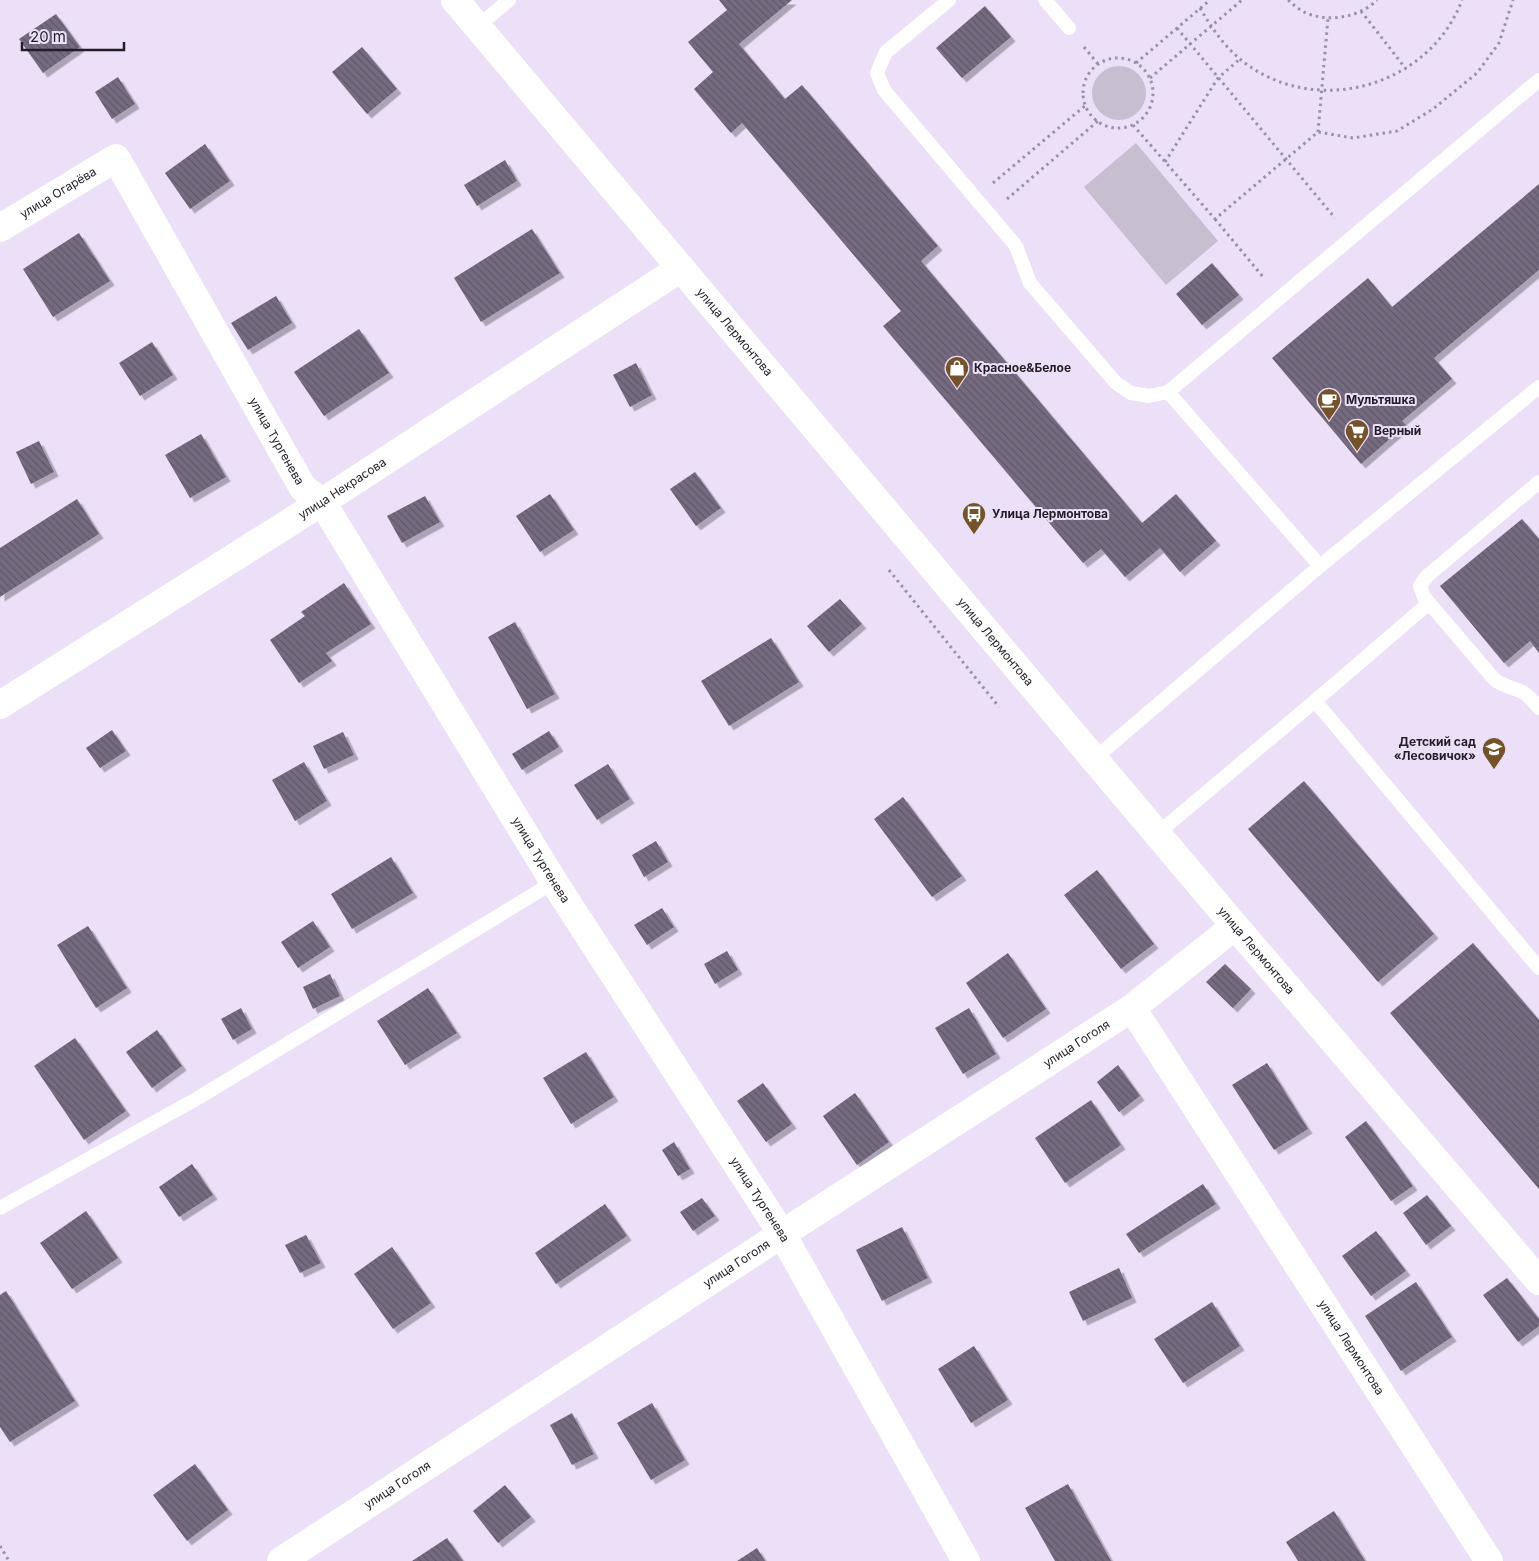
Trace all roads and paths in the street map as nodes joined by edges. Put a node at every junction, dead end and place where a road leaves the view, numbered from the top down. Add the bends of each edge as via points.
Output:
1 (455, 0) edge
2 (509, 0) edge
3 (949, 0) edge
4 (1045, 0) edge
5 (1210, 0) edge
6 (1242, 0) edge
7 (1288, 0) edge
8 (1377, 0) edge
9 (1462, 0) edge
10 (1513, 0) edge
11 (1200, 8) junction
12 (1361, 11) junction
13 (1328, 18) junction
14 (477, 27) junction
15 (1211, 27) junction
16 (1069, 28) dead end
17 (1177, 28) junction
18 (1190, 44) junction
19 (1240, 59) junction
20 (1136, 63) junction
21 (1406, 69) junction
22 (1150, 78) junction
23 (1218, 78) junction
24 (1539, 80) edge
25 (1322, 90) junction
26 (1086, 105) junction
27 (1098, 121) junction
28 (1133, 125) junction
29 (1318, 132) junction
30 (116, 158) joint
31 (1286, 159) junction
32 (1165, 162) junction
33 (976, 198) junction
34 (989, 214) junction
35 (1214, 219) junction
36 (0, 228) edge
37 (1352, 238) junction
38 (681, 268) junction
39 (1281, 297) junction
40 (1538, 389) edge
41 (1168, 392) junction
42 (1539, 482) edge
43 (322, 502) junction
44 (1320, 566) junction
45 (889, 570) dead end
46 (1429, 603) junction
47 (1315, 701) junction
48 (0, 705) edge
49 (998, 707) dead end
50 (1539, 708) edge
51 (1094, 759) junction
52 (1157, 834) junction
53 (554, 882) junction
54 (1235, 926) junction
55 (1539, 968) edge
56 (1132, 1008) junction
57 (0, 1208) edge
58 (782, 1234) junction
59 (1539, 1281) edge
60 (0, 1546) edge
61 (9, 1561) edge
62 (281, 1561) edge
63 (966, 1561) edge
64 (1488, 1561) edge

1 - 14 street, улица Лермонтова
2 - 14 lane
3 - 33 lane via 886,52 877,72 884,90
4 - 16 lane
5 - 11 path
6 - 15 path
7 - 13 path via 1304,12
8 - 12 path
9 - 21 path via 1445,32
10 - 29 path via 1499,43 1477,72 1433,109 1397,131 1353,138
11 - 15 path
11 - 17 path
12 - 13 path
12 - 21 path
13 - 25 path
14 - 38 street, улица Лермонтова
15 - 18 path
15 - 19 path
17 - 18 path
17 - 20 path
18 - 22 path
18 - 23 path
19 - 23 path
19 - 25 path via 1276,81
20 - 22 path
20 - 26 path via 1130,59 1114,58 1098,64 1088,74 1084,86
21 - 25 path via 1382,81 1356,88
22 - 28 path via 1154,100 1146,115
23 - 31 path
23 - 32 path
24 - 37 lane
25 - 29 path
26 - 27 path
26 - 33 path
27 - 28 path via 1117,128
27 - 34 path
28 - 32 path
29 - 31 path
30 - 36 street, улица Огарёва
30 - 43 street, улица Тургенева via 303,488
31 - 35 path
31 - 37 path
32 - 35 path
33 - 34 lane
34 - 41 lane via 1016,246 1030,283 1116,384 1131,393 1149,396
35 - 39 path
37 - 39 lane
38 - 43 street, улица Некрасова
38 - 51 street, улица Лермонтова
39 - 41 lane
40 - 44 lane
41 - 44 lane
42 - 46 lane via 1426,577 1420,586
43 - 48 street, улица Некрасова
43 - 53 street, улица Тургенева
44 - 51 lane
45 - 49 path
46 - 47 lane
46 - 50 lane via 1494,679 1502,686 1523,693
47 - 52 lane
47 - 55 lane
51 - 52 street, улица Лермонтова
52 - 54 street, улица Лермонтова
53 - 57 lane via 198,1098
53 - 58 street, улица Тургенева
54 - 56 street, улица Гоголя
54 - 59 street, улица Лермонтова
56 - 58 street, улица Гоголя
56 - 64 street, улица Лермонтова
58 - 62 street, улица Гоголя
58 - 63 street, улица Тургенева
60 - 61 path

